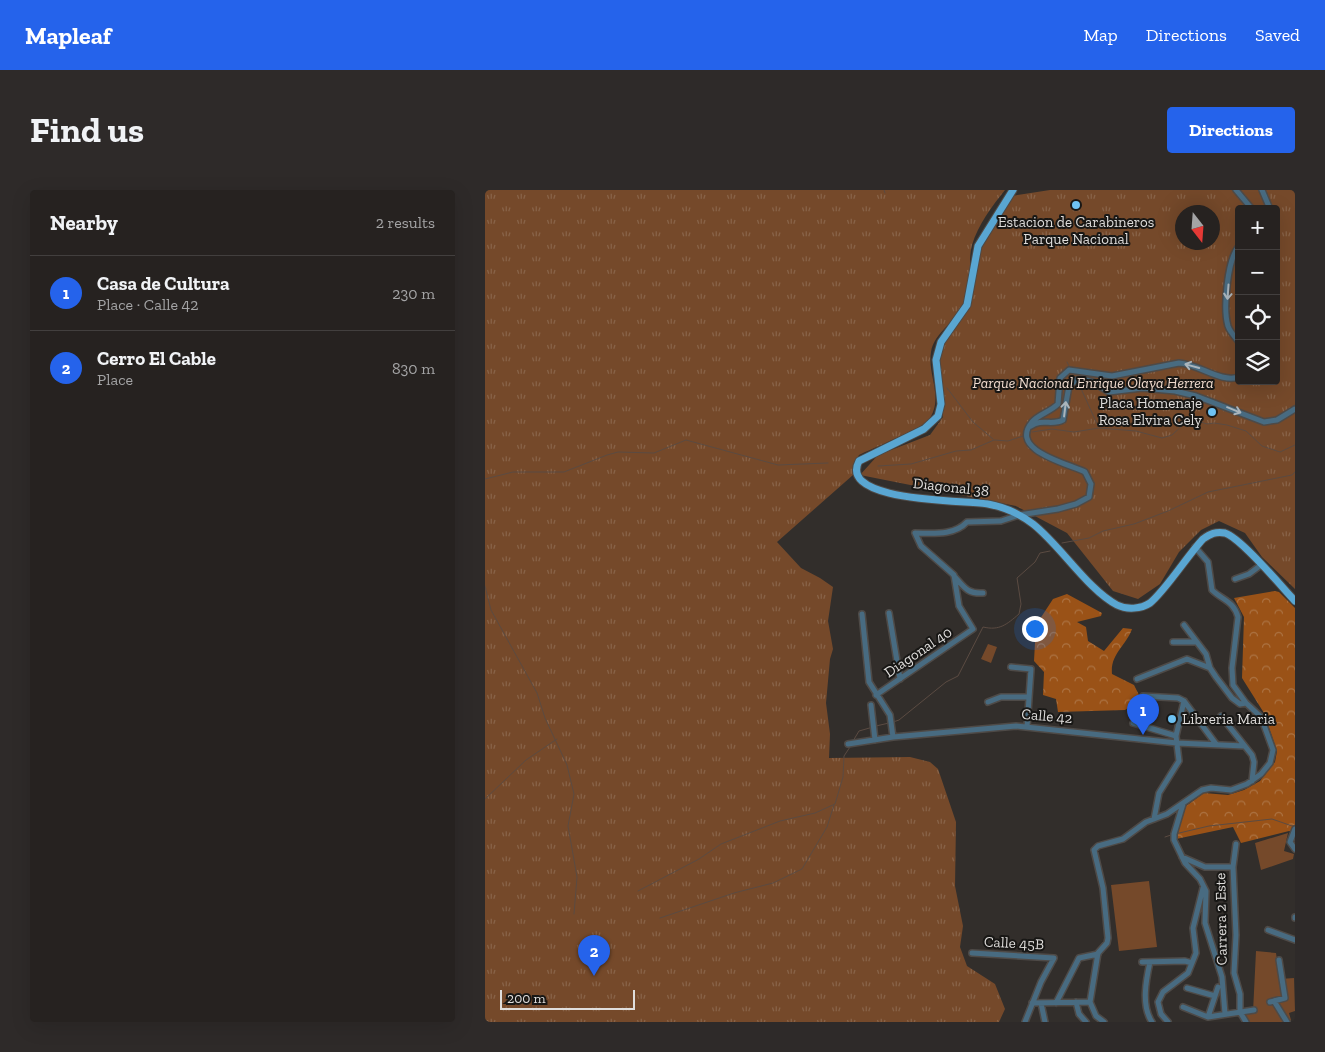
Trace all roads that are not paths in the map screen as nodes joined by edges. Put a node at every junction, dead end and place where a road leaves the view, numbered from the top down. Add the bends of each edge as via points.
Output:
1 (1013, 190) edge
2 (1236, 190) edge
3 (1262, 190) edge
4 (1249, 205) edge
5 (1268, 205) edge
6 (1237, 250) edge
7 (1238, 340) edge
8 (1235, 376) edge
9 (1295, 409) edge
10 (1029, 428) junction
11 (1019, 515) junction
12 (1195, 547) junction
13 (1261, 565) junction
14 (954, 575) junction
15 (1235, 579) dead end
16 (983, 593) dead end
17 (1295, 601) edge
18 (889, 613) dead end
19 (862, 614) dead end
20 (1184, 625) dead end
21 (1173, 642) dead end
22 (1196, 642) junction
23 (1011, 668) dead end
24 (1210, 668) junction
25 (900, 679) junction
26 (1137, 680) dead end
27 (876, 696) junction
28 (1143, 696) dead end
29 (1028, 697) junction
30 (1184, 701) junction
31 (987, 702) dead end
32 (1246, 703) junction
33 (871, 705) dead end
34 (1221, 716) dead end
35 (1133, 723) dead end
36 (1027, 727) junction
37 (1160, 730) junction
38 (1176, 736) junction
39 (893, 737) junction
40 (875, 740) junction
41 (1154, 740) junction
42 (1177, 743) junction
43 (848, 744) dead end
44 (1216, 744) junction
45 (1244, 746) junction
46 (1252, 781) junction
47 (1183, 803) junction
48 (1154, 819) junction
49 (1293, 831) edge
50 (1236, 844) dead end
51 (1295, 849) edge
52 (1182, 857) junction
53 (1233, 867) junction
54 (1204, 885) junction
55 (1268, 930) dead end
56 (1295, 940) edge
57 (972, 954) dead end
58 (1098, 954) junction
59 (1279, 960) dead end
60 (1142, 962) dead end
61 (1151, 962) junction
62 (1192, 963) junction
63 (1219, 987) dead end
64 (1187, 988) dead end
65 (1215, 996) junction
66 (1075, 1002) junction
67 (1091, 1002) junction
68 (1041, 1003) junction
69 (1056, 1003) junction
70 (1032, 1004) junction
71 (1183, 1007) dead end
72 (1254, 1010) dead end
73 (1241, 1012) junction
74 (1225, 1014) junction
75 (1208, 1017) junction
76 (1025, 1022) edge
77 (1045, 1022) edge
78 (1086, 1022) edge
79 (1104, 1022) edge
80 (1152, 1022) edge
81 (1168, 1022) edge
82 (1246, 1022) edge
83 (1287, 1022) edge

1 - 11 main road, Diagonal 38 via 978,246 967,305 941,342 936,360 941,404 939,416 918,432 859,461 857,472 871,487 895,495 979,502
2 - 4 street
3 - 5 street
6 -> 7 street via 1230,264 1227,318 1229,328
8 -> 10 street via 1224,377 1185,364 1112,376 1071,369 1060,378 1057,404
10 -> 9 street via 1039,422 1063,420 1069,386 1082,379 1109,392 1142,388 1175,391 1265,422 1277,420
10 - 11 street via 1028,440 1033,447 1085,472 1092,492 1077,504
11 - 12 main road, Diagonal 38 via 1034,525 1104,595 1125,608 1150,603
11 - 14 street via 1001,521 967,522 947,532 915,533 921,546
12 - 13 main road via 1209,535 1227,534
12 - 32 street via 1209,562 1213,590 1230,602 1239,617 1232,676 1236,690
13 - 15 street
13 - 17 main road
14 - 16 street via 965,590
14 - 25 street, Diagonal 40 via 959,606 973,629
18 - 25 street
19 - 27 street via 866,667
20 - 22 street
21 - 22 street
22 - 24 street via 1206,654
23 - 29 street via 1031,669
24 - 26 street via 1187,659
24 - 32 street via 1232,698 1240,704
25 - 27 street, Diagonal 40
27 - 39 street via 890,715
28 - 30 street
29 - 31 street via 1001,697
29 - 36 street
30 - 38 street
30 - 44 street
32 - 46 street via 1261,717 1273,750 1270,763
33 - 40 street
34 - 45 street
35 - 37 street
36 - 39 street, Calle 42
36 - 41 street, Calle 42
37 - 38 street
37 - 41 street
38 - 42 street
39 - 40 street, Calle 42
40 - 43 street, Calle 42
41 - 42 street, Calle 42
42 - 44 street, Calle 42
42 - 48 street via 1179,762 1159,793
44 - 45 street, Calle 42
45 - 46 street via 1253,759
46 - 47 street via 1231,790 1207,788
47 - 48 street
47 - 52 street via 1174,834
48 - 58 street via 1140,825 1123,839 1094,850 1103,888 1108,938
49 - 51 street via 1290,842
50 - 53 street, Carrera 2 Este
52 - 53 street via 1205,868
52 - 54 street
53 - 73 street, Carrera 2 Este via 1234,973
54 - 62 street via 1194,919 1196,953
54 - 74 street via 1205,923 1223,977
55 - 56 street
57 - 70 street, Calle 45B via 1054,958
58 - 67 street
58 - 69 street via 1079,958
59 - 83 street via 1285,998 1272,1002
60 - 61 street
61 - 62 street
61 - 80 street via 1146,993 1147,1012
62 - 81 street via 1188,973 1160,997 1159,1010
63 - 65 street
64 - 65 street
65 - 75 street
66 - 67 street
66 - 69 street
66 - 78 street
67 - 79 street via 1095,1014
68 - 69 street
68 - 70 street
68 - 77 street
70 - 76 street
71 - 75 street
72 - 73 street
73 - 74 street
73 - 82 street, Carrera 2 Este
74 - 75 street

